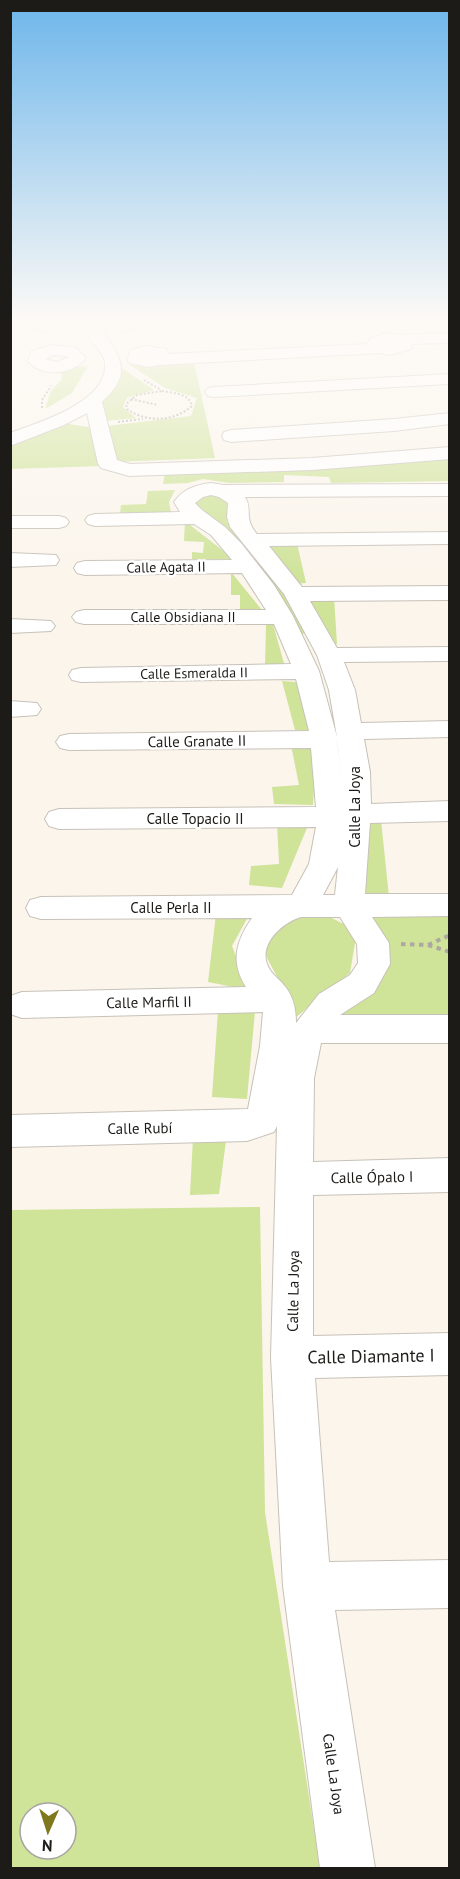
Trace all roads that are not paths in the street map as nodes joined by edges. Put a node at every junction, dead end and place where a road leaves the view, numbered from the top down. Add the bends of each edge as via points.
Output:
1 (62, 406) edge
2 (81, 406) edge
3 (94, 406) edge
4 (432, 406) edge
5 (442, 419) edge
6 (28, 422) edge
7 (231, 436) dead end
8 (10, 440) edge
9 (450, 453) edge
10 (450, 490) edge
11 (226, 491) junction
12 (199, 518) junction
13 (95, 520) dead end
14 (10, 522) edge
15 (59, 522) dead end
16 (450, 538) edge
17 (251, 540) junction
18 (10, 560) edge
19 (48, 560) dead end
20 (248, 566) junction
21 (85, 568) dead end
22 (450, 593) edge
23 (295, 594) junction
24 (84, 617) dead end
25 (282, 617) junction
26 (10, 626) edge
27 (43, 626) dead end
28 (294, 640) junction
29 (324, 646) junction
30 (450, 654) edge
31 (307, 671) junction
32 (81, 675) dead end
33 (450, 729) edge
34 (350, 730) junction
35 (325, 739) junction
36 (69, 742) dead end
37 (450, 811) edge
38 (344, 816) junction
39 (59, 819) dead end
40 (340, 861) junction
41 (450, 905) edge
42 (301, 906) junction
43 (349, 906) junction
44 (41, 908) dead end
45 (276, 999) junction
46 (22, 1005) dead end
47 (310, 1029) junction
48 (450, 1029) edge
49 (10, 1131) edge
50 (450, 1175) edge
51 (294, 1179) junction
52 (450, 1354) edge
53 (292, 1358) junction
54 (450, 1584) edge
55 (307, 1586) junction
56 (348, 1869) edge

1 - 6 street
2 - 6 street
3 - 9 street via 108,464 129,470 312,464
4 - 5 street
5 - 7 street
6 - 8 street
10 - 11 street
11 - 12 street, Calle La Joya via 199,491 188,496 184,502 187,509
11 - 17 street, Calle La Joya via 238,502 240,527
12 - 13 street
12 - 20 street, Calle La Joya via 218,531
14 - 15 street
16 - 17 street
17 - 23 street, Calle La Joya
18 - 19 street
20 - 21 street, Calle Agata II
20 - 25 street, Calle La Joya
22 - 23 street
23 - 29 street, Calle La Joya
24 - 25 street, Calle Obsidiana II
25 - 28 street, Calle La Joya
26 - 27 street
28 - 29 street
28 - 31 street, Calle La Joya
29 - 30 street
29 - 34 street, Calle La Joya via 342,690
31 - 32 street, Calle Esmeralda II
31 - 35 street, Calle La Joya
33 - 34 street
34 - 38 street, Calle La Joya via 356,772
35 - 36 street, Calle Granate II
35 - 38 street, Calle La Joya
37 - 38 street, Calle Topacio II
38 - 39 street, Calle Topacio II
38 - 40 street, Calle La Joya
40 - 42 street, Calle La Joya
40 - 43 street, Calle La Joya
41 - 43 street, Calle Perla II
42 - 43 street, Calle Perla II
42 - 44 street, Calle Perla II
42 - 45 street via 274,915 257,934 252,947 256,975
43 - 47 street, Calle La Joya via 373,943 374,964 362,984 331,1004
45 - 46 street, Calle Marfil II
45 - 49 street, Calle Rubí via 279,1022 266,1114 261,1121 248,1125
47 - 48 street
47 - 51 street, Calle La Joya via 296,1078
50 - 51 street, Calle Ópalo I
51 - 53 street, Calle La Joya
52 - 53 street, Calle Diamante I
53 - 55 street, Calle La Joya
54 - 55 street
55 - 56 street, Calle La Joya

